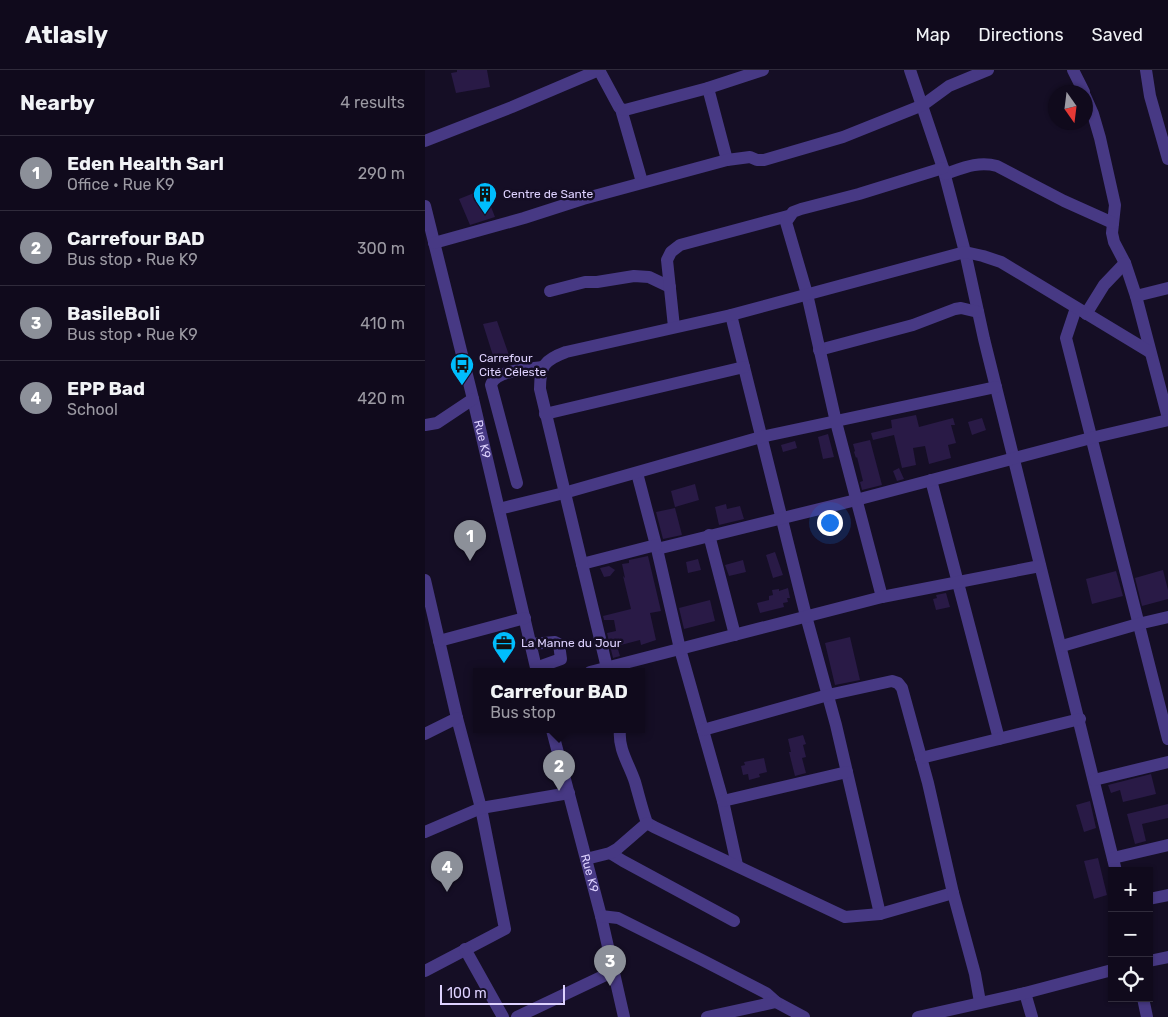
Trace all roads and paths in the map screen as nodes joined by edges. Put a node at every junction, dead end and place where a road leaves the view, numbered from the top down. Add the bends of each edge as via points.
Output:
1 (599, 70) edge
2 (763, 70) edge
3 (910, 70) edge
4 (988, 70) edge
5 (1073, 70) edge
6 (1147, 70) edge
7 (739, 74) edge
8 (1080, 85) edge
9 (708, 88) junction
10 (923, 105) junction
11 (621, 109) junction
12 (1093, 114) edge
13 (425, 140) edge
14 (1168, 159) edge
15 (727, 160) junction
16 (944, 171) junction
17 (642, 182) junction
18 (425, 206) edge
19 (788, 216) junction
20 (427, 221) edge
21 (1113, 223) junction
22 (435, 243) junction
23 (965, 252) junction
24 (1125, 263) junction
25 (670, 287) junction
26 (1168, 288) edge
27 (550, 291) dead end
28 (807, 294) junction
29 (1136, 296) junction
30 (1081, 311) junction
31 (978, 312) junction
32 (731, 315) junction
33 (674, 327) junction
34 (819, 350) junction
35 (1150, 352) junction
36 (542, 367) junction
37 (744, 367) junction
38 (997, 387) junction
39 (473, 399) junction
40 (545, 414) junction
41 (1168, 419) edge
42 (836, 422) junction
43 (425, 425) edge
44 (761, 437) junction
45 (1091, 438) junction
46 (1015, 457) junction
47 (637, 473) junction
48 (931, 480) junction
49 (517, 483) dead end
50 (564, 493) junction
51 (856, 500) junction
52 (499, 509) junction
53 (782, 518) junction
54 (709, 535) junction
55 (656, 547) junction
56 (582, 564) junction
57 (1040, 566) junction
58 (425, 580) edge
59 (957, 583) junction
60 (882, 597) junction
61 (806, 616) junction
62 (1168, 616) edge
63 (525, 618) junction
64 (1138, 624) junction
65 (735, 635) junction
66 (439, 641) junction
67 (531, 644) junction
68 (1062, 646) junction
69 (679, 649) junction
70 (537, 668) edge
71 (541, 668) edge
72 (607, 668) edge
73 (614, 668) edge
74 (828, 696) junction
75 (457, 718) junction
76 (1080, 719) junction
77 (703, 730) junction
78 (553, 733) edge
79 (621, 733) edge
80 (425, 734) edge
81 (999, 739) junction
82 (1168, 739) edge
83 (921, 758) junction
84 (1168, 762) edge
85 (847, 772) junction
86 (1094, 780) junction
87 (569, 793) junction
88 (723, 801) junction
89 (481, 808) junction
90 (647, 823) junction
91 (425, 832) edge
92 (1168, 845) edge
93 (611, 852) junction
94 (586, 859) junction
95 (1115, 864) edge
96 (737, 865) junction
97 (953, 893) junction
98 (1168, 894) edge
99 (1153, 898) edge
100 (880, 914) junction
101 (601, 916) junction
102 (734, 921) dead end
103 (465, 949) junction
104 (1168, 957) edge
105 (1153, 960) edge
106 (425, 971) edge
107 (614, 971) junction
108 (1108, 971) edge
109 (1025, 993) junction
110 (776, 1002) junction
111 (980, 1002) junction
112 (1144, 1002) edge
113 (503, 1017) edge
114 (517, 1017) edge
115 (624, 1017) edge
116 (707, 1017) edge
117 (804, 1017) edge
118 (918, 1017) edge
119 (1032, 1017) edge
120 (1147, 1017) edge

1 - 11 street
1 - 13 street
2 - 7 street
3 - 10 street
4 - 10 street via 949,86
5 - 8 street
6 - 14 street via 1150,96
7 - 9 street
9 - 11 street
9 - 15 street
10 - 15 street via 843,137 764,160 750,157
10 - 16 street
11 - 17 street
12 - 21 street via 1115,205
15 - 17 street
16 - 19 street via 801,209
16 - 21 street via 986,163 997,166
16 - 23 street
17 - 22 street
18 - 20 street, Rue K9
19 - 25 street via 680,245 667,260
19 - 28 street via 786,222
20 - 22 street, Rue K9
21 - 24 street via 1114,242
22 - 39 street, Rue K9
23 - 28 street
23 - 30 street via 1001,262
23 - 31 street
24 - 29 street
24 - 30 street
25 - 27 street via 649,277 634,276 585,282
25 - 33 street
26 - 29 street
28 - 32 street
28 - 34 street
29 - 35 street
30 - 35 street
30 - 45 street via 1066,338
31 - 34 street via 955,309 913,325
31 - 38 street
32 - 33 street
32 - 37 street
33 - 36 street via 565,352 551,357
34 - 42 street
35 - 41 street
36 - 40 street via 540,390
36 - 49 street via 501,374 491,381
37 - 40 street
37 - 44 street
38 - 42 street
38 - 46 street
39 - 43 street via 437,423
39 - 52 street, Rue K9
40 - 50 street
41 - 45 street
42 - 44 street
42 - 51 street
44 - 47 street
44 - 53 street
45 - 46 street
45 - 64 street
46 - 48 street
46 - 57 street
47 - 50 street
47 - 55 street
48 - 51 street
48 - 59 street
50 - 52 street
50 - 56 street
51 - 53 street
51 - 60 street
52 - 63 street, Rue K9
53 - 54 street
53 - 61 street
54 - 55 street
54 - 65 street
55 - 56 street
55 - 69 street
56 - 72 street
57 - 59 street
57 - 68 street
58 - 66 street
59 - 60 street
59 - 81 street
60 - 61 street
61 - 65 street
61 - 74 street
62 - 64 street
63 - 66 street
63 - 67 street, Rue K9
64 - 68 street
64 - 82 street
65 - 69 street
66 - 75 street
67 - 70 street, Rue K9
67 - 71 street via 559,644 561,659
68 - 76 street
69 - 73 street
69 - 77 street
74 - 77 street
74 - 83 street via 892,681 898,683
74 - 85 street
75 - 80 street
75 - 89 street
76 - 81 street
76 - 86 street
77 - 88 street
78 - 87 street, Rue K9
79 - 90 street via 621,746
81 - 83 street
83 - 97 street
84 - 86 street
85 - 88 street
85 - 100 street
86 - 95 street
87 - 89 street
87 - 94 street, Rue K9
88 - 96 street
89 - 91 street
89 - 103 street via 505,929
90 - 93 street
90 - 96 street
92 - 95 street
93 - 94 street
93 - 102 street via 623,862
94 - 101 street, Rue K9
96 - 100 street via 845,918
97 - 100 street
97 - 111 street
98 - 99 street
101 - 107 street, Rue K9
101 - 110 street via 618,918 766,993
103 - 106 street
103 - 113 street
104 - 105 street
107 - 114 street
107 - 115 street, Rue K9
108 - 109 street
109 - 111 street
109 - 119 street
110 - 116 street
110 - 117 street
111 - 118 street
112 - 120 street

